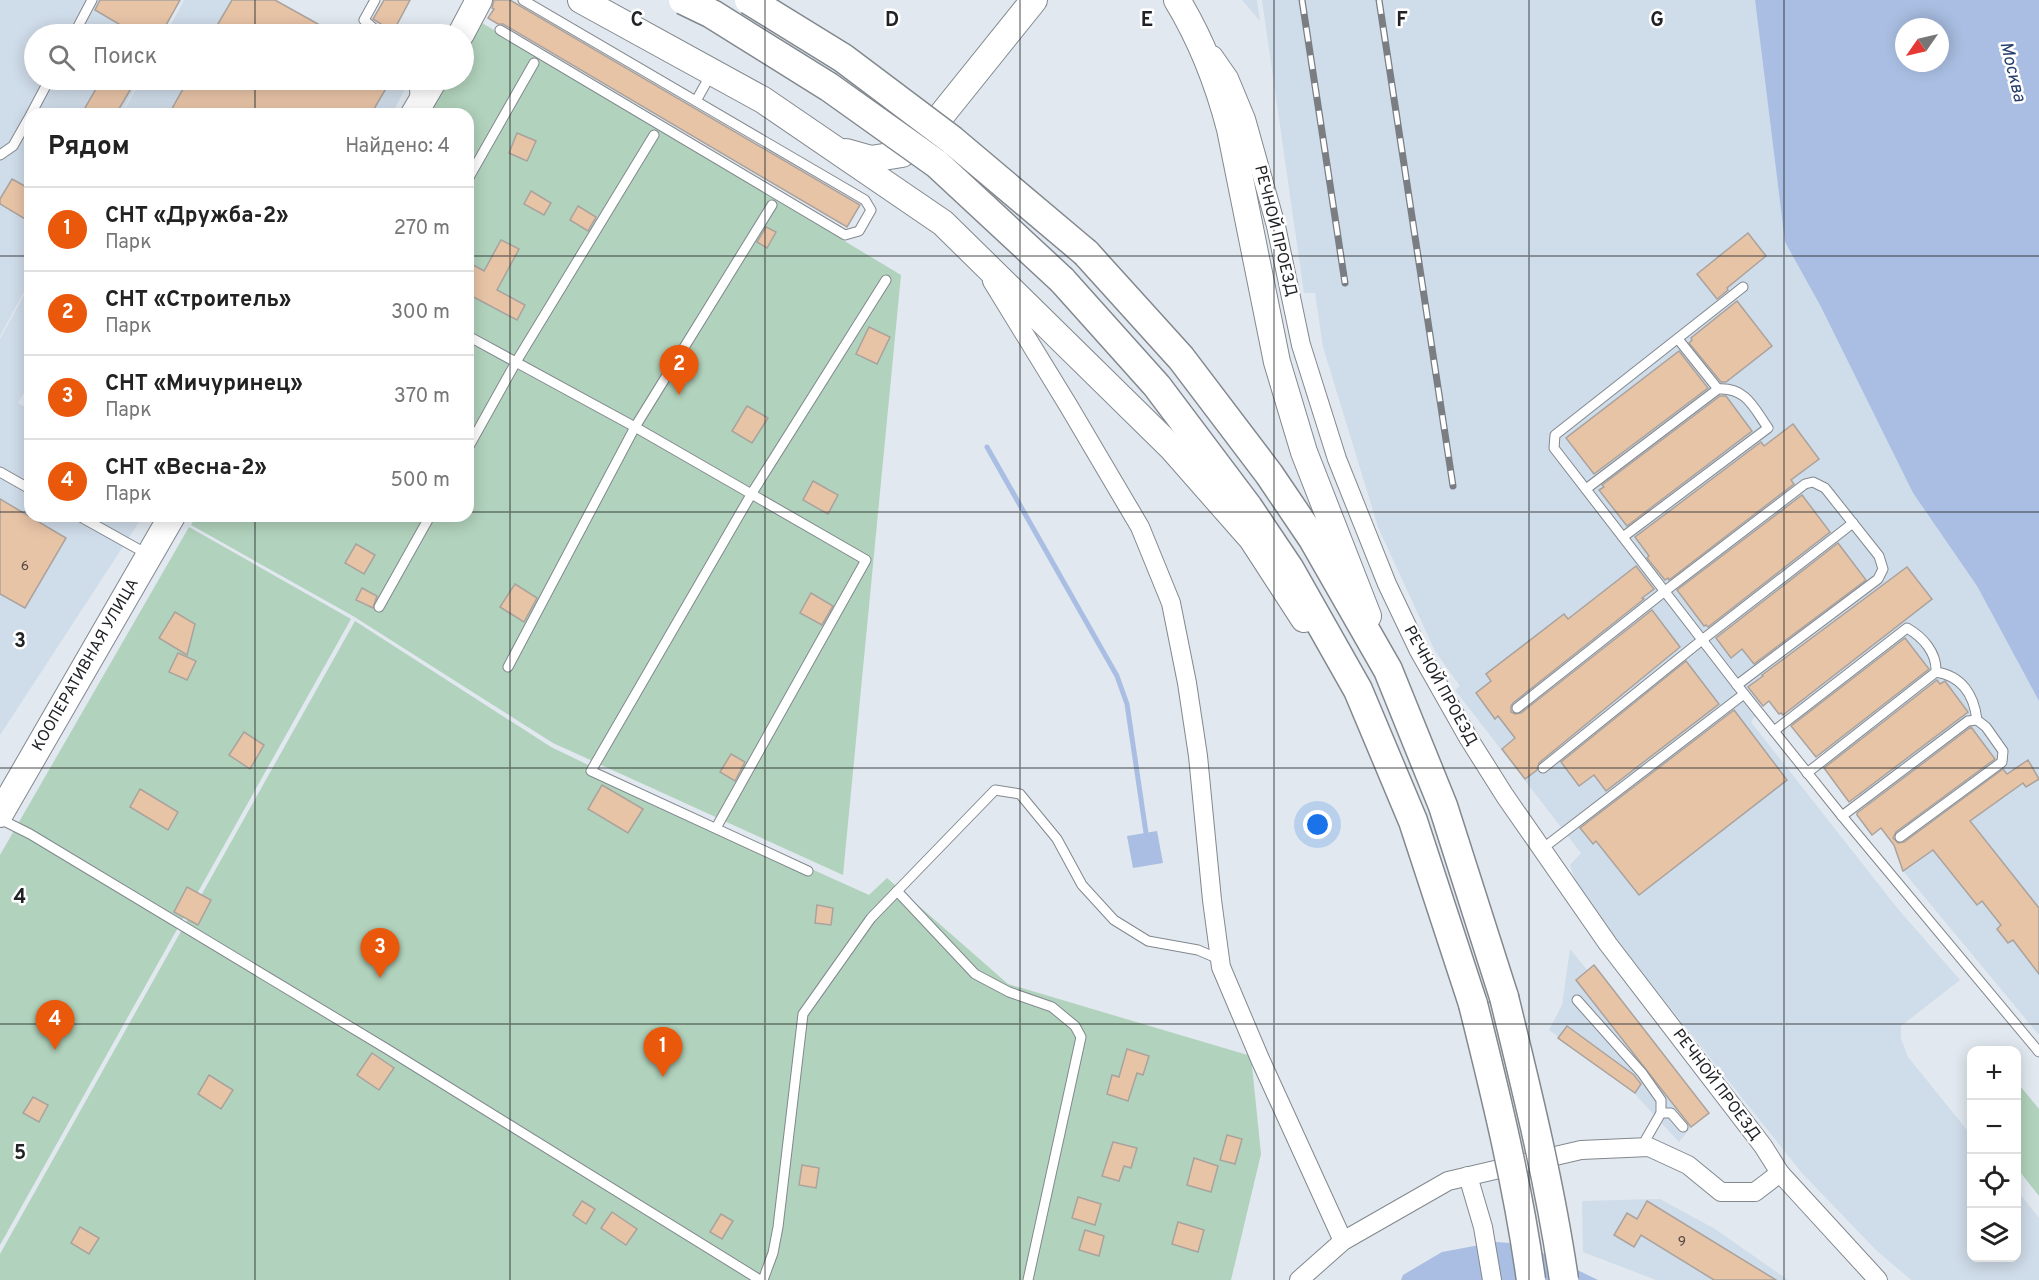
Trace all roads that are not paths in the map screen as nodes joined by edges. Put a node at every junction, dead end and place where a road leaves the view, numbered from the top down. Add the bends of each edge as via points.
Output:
1 (92, 0) edge
2 (375, 0) edge
3 (479, 0) edge
4 (490, 0) edge
5 (523, 0) edge
6 (581, 0) edge
7 (683, 0) edge
8 (749, 0) edge
9 (1034, 0) edge
10 (1179, 3) edge
11 (79, 24) edge
12 (368, 24) edge
13 (466, 24) edge
14 (468, 24) edge
15 (500, 30) dead end
16 (534, 63) dead end
17 (712, 72) junction
18 (44, 90) edge
19 (414, 90) edge
20 (428, 90) edge
21 (696, 101) junction
22 (34, 108) edge
23 (414, 108) edge
24 (417, 108) edge
25 (24, 127) edge
26 (654, 135) dead end
27 (834, 148) junction
28 (0, 155) edge
29 (474, 168) edge
30 (772, 205) dead end
31 (977, 257) junction
32 (886, 280) dead end
33 (1743, 287) dead end
34 (474, 339) edge
35 (1678, 339) junction
36 (516, 362) junction
37 (1718, 389) junction
38 (635, 427) junction
39 (474, 437) edge
40 (0, 472) edge
41 (24, 486) edge
42 (1586, 489) junction
43 (752, 493) junction
44 (90, 522) edge
45 (169, 522) edge
46 (427, 522) edge
47 (1853, 523) junction
48 (1623, 537) junction
49 (149, 556) junction
50 (1665, 591) junction
51 (379, 607) dead end
52 (1702, 640) junction
53 (508, 667) dead end
54 (1388, 670) junction
55 (1936, 672) junction
56 (1737, 685) junction
57 (1744, 694) junction
58 (1517, 708) dead end
59 (1371, 720) junction
60 (1977, 720) junction
61 (1774, 731) junction
62 (1543, 768) dead end
63 (1807, 773) junction
64 (0, 814) edge
65 (1842, 816) junction
66 (0, 819) edge
67 (716, 828) junction
68 (1900, 837) dead end
69 (1542, 849) junction
70 (808, 871) dead end
71 (897, 891) junction
72 (1221, 960) junction
73 (1577, 1000) dead end
74 (2039, 1052) edge
75 (1661, 1113) junction
76 (1683, 1127) dead end
77 (1649, 1147) junction
78 (1780, 1173) junction
79 (1468, 1176) junction
80 (1343, 1241) junction
81 (762, 1280) edge
82 (1028, 1280) edge
83 (1299, 1280) edge
84 (1492, 1280) edge
85 (1531, 1280) edge
86 (1564, 1280) edge
87 (1878, 1280) edge

1 - 11 lane
2 - 12 lane via 363,20
3 - 13 main road
4 - 14 main road
5 - 21 lane
6 - 17 main road
7 - 59 main road, bridge via 829,87 937,164 1062,280 1157,386 1248,507 1289,568
8 - 54 main road, bridge via 843,58 951,140 1086,253 1181,358 1269,474 1314,539
9 - 27 main road via 924,137 902,154 871,159
10 - 54 main road via 1221,93 1277,362 1304,452
10 - 69 street, РЕЧНОЙ ПРОЕЗД via 1229,78 1246,119 1276,226 1305,357 1337,459 1387,584 1469,739
15 - 21 lane via 846,235 859,231 871,210 866,200
16 - 29 lane
17 - 21 lane
17 - 27 main road via 763,100
18 - 22 lane
19 - 23 lane
20 - 24 main road
25 - 28 lane via 14,146
26 - 36 lane
27 - 31 main road via 943,223
30 - 38 lane
31 - 59 main road via 1172,448 1252,539
31 - 72 street via 1140,527 1171,603 1198,756
32 - 43 lane
33 - 35 lane
34 - 36 lane
35 - 37 lane
35 - 42 lane via 1555,435 1554,448
36 - 38 lane
36 - 39 lane
37 - 42 lane
37 - 48 lane via 1743,394 1768,428
38 - 43 lane
38 - 53 lane
40 - 41 lane
42 - 48 lane
43 - 67 lane via 866,560
43 - 67 lane via 591,771
44 - 49 lane
45 - 49 main road, КООПЕРАТИВНАЯ УЛИЦА
46 - 51 lane
47 - 50 lane via 1825,488 1813,482 1805,484
47 - 52 lane
47 - 56 lane via 1879,556 1883,569 1878,579
48 - 50 lane
49 - 64 main road, КООПЕРАТИВНАЯ УЛИЦА
50 - 52 lane
50 - 58 lane
52 - 56 lane
52 - 62 lane
54 - 86 main road, bridge via 1443,806 1504,996 1539,1142
55 - 60 lane via 1950,674 1973,698
55 - 61 lane via 1937,659 1918,634 1907,628
55 - 63 lane
56 - 57 lane
57 - 61 lane
57 - 69 lane
59 - 85 main road, bridge via 1413,821 1473,1004 1507,1140
60 - 65 lane via 1968,721
60 - 68 lane via 2003,751 2002,762
61 - 63 lane
63 - 65 lane
65 - 74 lane
66 - 81 lane via 387,1049
67 - 70 lane
69 - 78 street, РЕЧНОЙ ПРОЕЗД via 1608,944
71 - 72 lane via 995,790 1020,794 1057,839 1082,885 1114,920 1148,941 1198,950
71 - 81 lane via 871,918 803,1014 778,1227
71 - 82 lane via 975,974 1052,1008 1075,1026 1081,1037
72 - 80 street via 1260,1059
73 - 75 lane via 1642,1073 1661,1100
75 - 76 lane via 1671,1113
75 - 77 lane via 1646,1139
77 - 78 street via 1688,1165 1721,1192 1755,1192
77 - 79 street via 1581,1150
78 - 87 street, РЕЧНОЙ ПРОЕЗД
79 - 80 street via 1446,1182
79 - 84 street via 1483,1227
80 - 83 street

